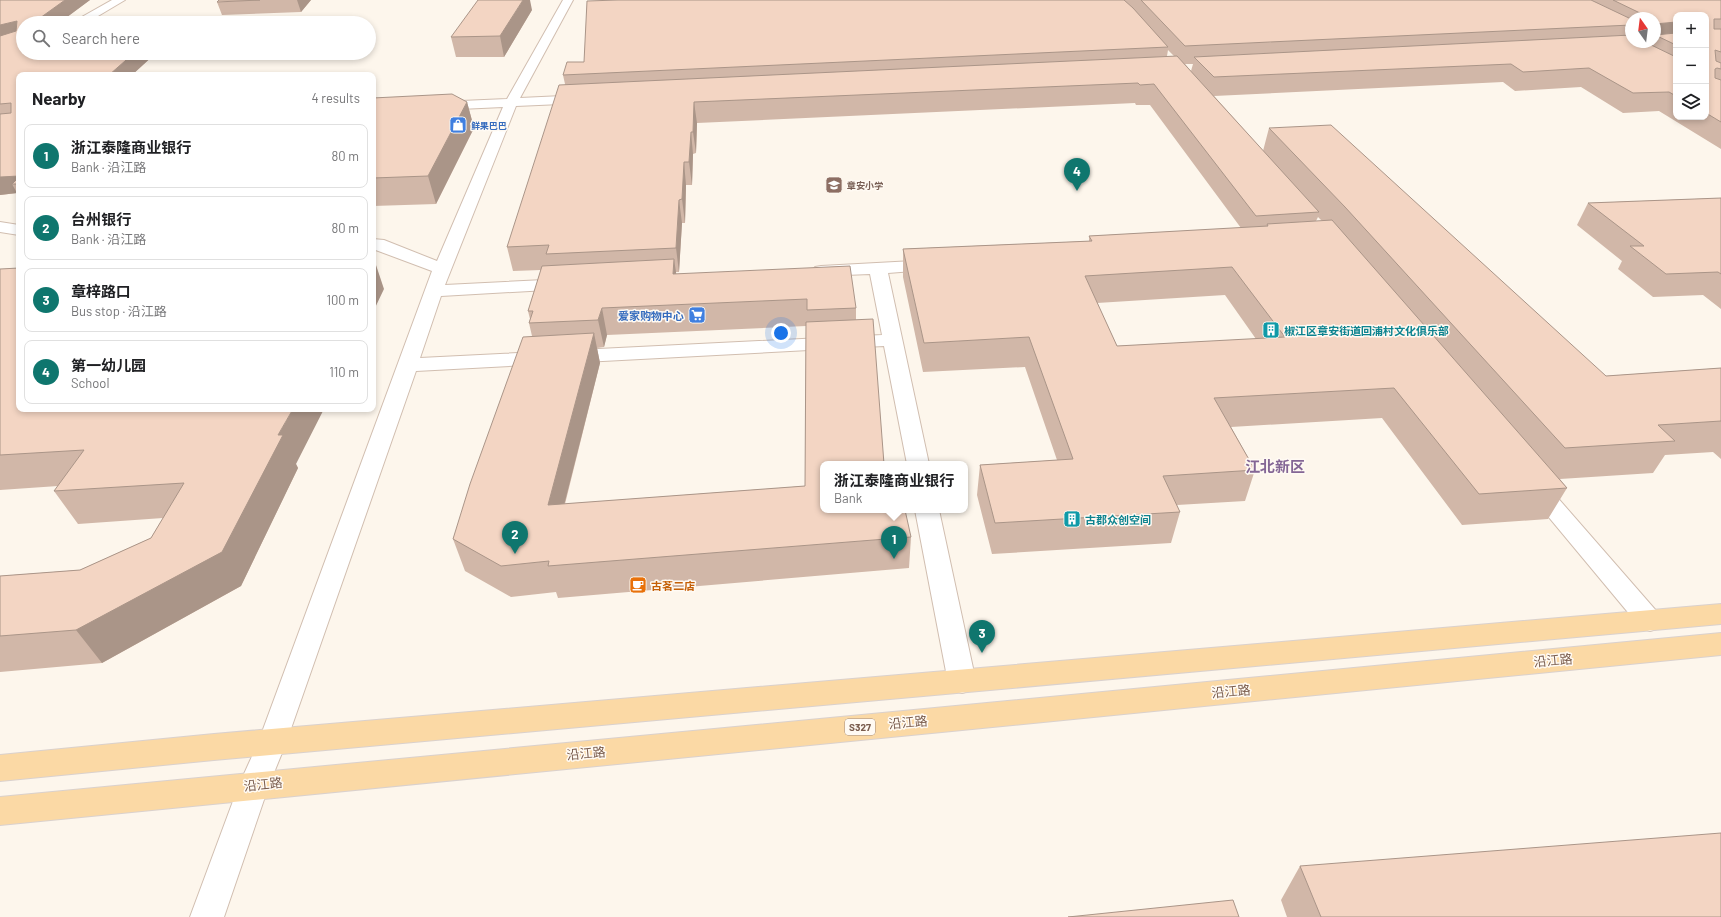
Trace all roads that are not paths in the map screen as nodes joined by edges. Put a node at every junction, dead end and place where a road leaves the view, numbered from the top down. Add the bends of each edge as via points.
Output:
1 (120, 0) edge
2 (568, 0) edge
3 (91, 16) edge
4 (598, 98) edge
5 (511, 103) junction
6 (427, 106) edge
7 (0, 227) edge
8 (16, 230) edge
9 (376, 244) edge
10 (949, 264) edge
11 (878, 268) junction
12 (442, 269) junction
13 (807, 272) edge
14 (585, 283) edge
15 (434, 291) junction
16 (893, 340) junction
17 (408, 365) junction
18 (917, 461) edge
19 (1522, 470) edge
20 (928, 513) edge
21 (1721, 614) edge
22 (1650, 621) junction
23 (1721, 644) edge
24 (962, 682) junction
25 (272, 743) junction
26 (0, 768) edge
27 (254, 785) junction
28 (0, 811) edge
29 (207, 917) edge

1 - 3 street
2 - 5 street
4 - 5 street
5 - 6 street
5 - 12 street
7 - 8 street
9 - 12 street
10 - 11 street
11 - 13 street
11 - 16 street
12 - 15 street
14 - 15 street
15 - 17 street
16 - 17 street
16 - 18 street
17 - 25 street
19 - 22 street
20 - 24 street
21 - 22 main road
22 - 24 main road
23 - 27 main road, 沿江路 / S327
24 - 25 main road
25 - 26 main road
25 - 27 street
27 - 28 main road, 沿江路 / S327
27 - 29 street

